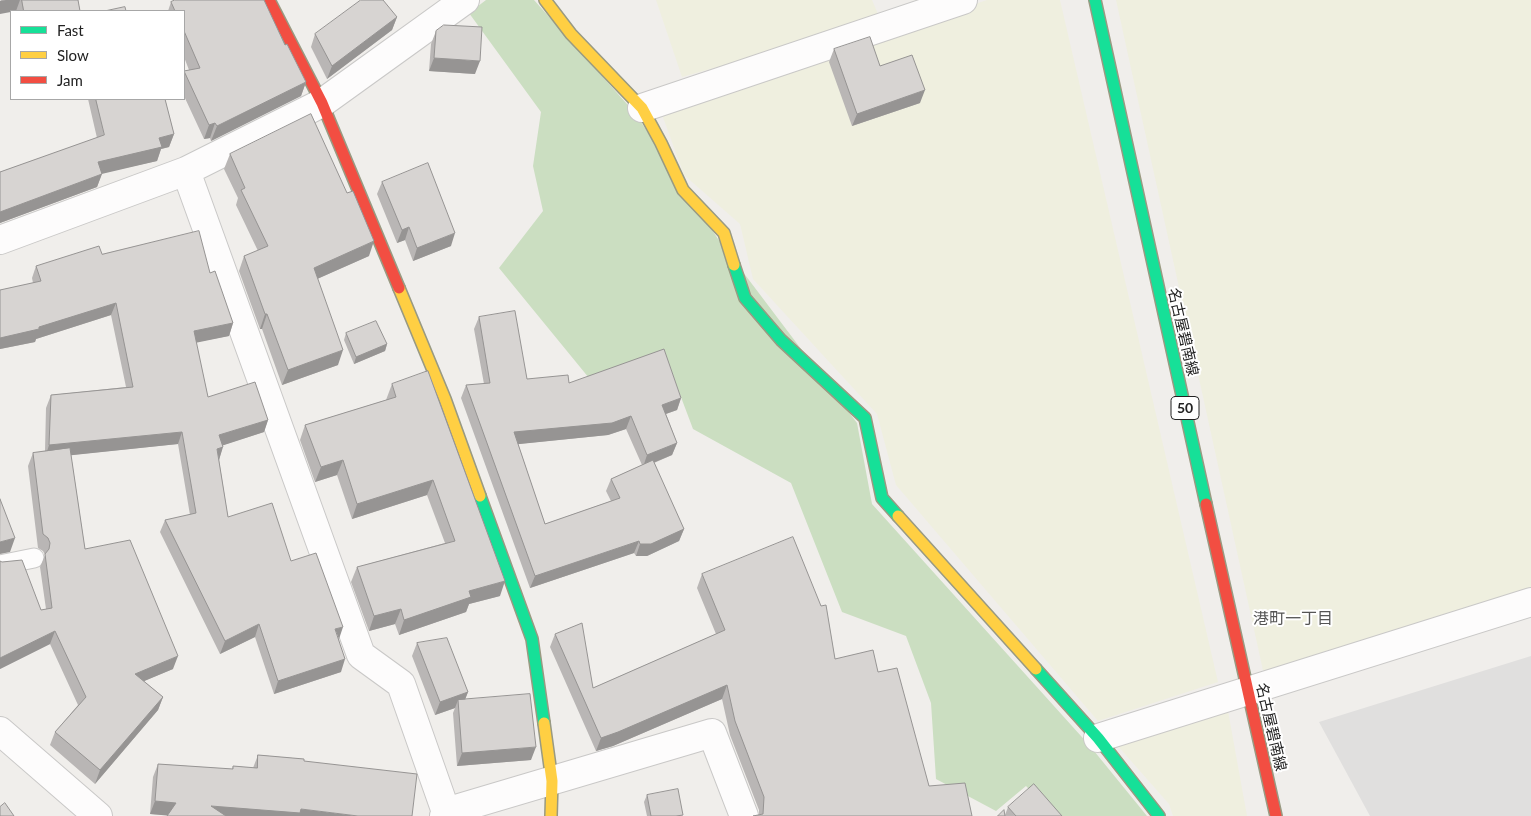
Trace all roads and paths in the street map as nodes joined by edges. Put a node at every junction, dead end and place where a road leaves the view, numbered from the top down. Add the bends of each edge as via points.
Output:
1 (269, 0) edge
2 (465, 0) edge
3 (545, 0) edge
4 (962, 0) edge
5 (1095, 0) edge
6 (322, 103) junction
7 (642, 108) junction
8 (186, 171) junction
9 (0, 240) edge
10 (34, 558) dead end
11 (0, 566) edge
12 (1531, 602) edge
13 (1248, 690) junction
14 (0, 731) edge
15 (1098, 738) junction
16 (552, 781) junction
17 (445, 814) edge
18 (98, 816) edge
19 (550, 816) edge
20 (744, 816) edge
21 (1159, 816) edge
22 (1276, 816) edge

1 - 6 street
2 - 6 street
3 - 7 street via 572,34
4 - 7 street
5 - 13 street, 名古屋碧南線 / 50
6 - 8 street
6 - 16 street via 445,399 532,639
7 - 15 street via 683,190 724,233 745,298 782,340 865,418 882,498
8 - 9 street
8 - 17 street via 361,655 401,684
10 - 11 lane
12 - 13 street
13 - 15 street
13 - 22 street, 名古屋碧南線 / 50
14 - 18 street
15 - 21 street
16 - 17 street
16 - 19 street
16 - 20 street via 712,733

